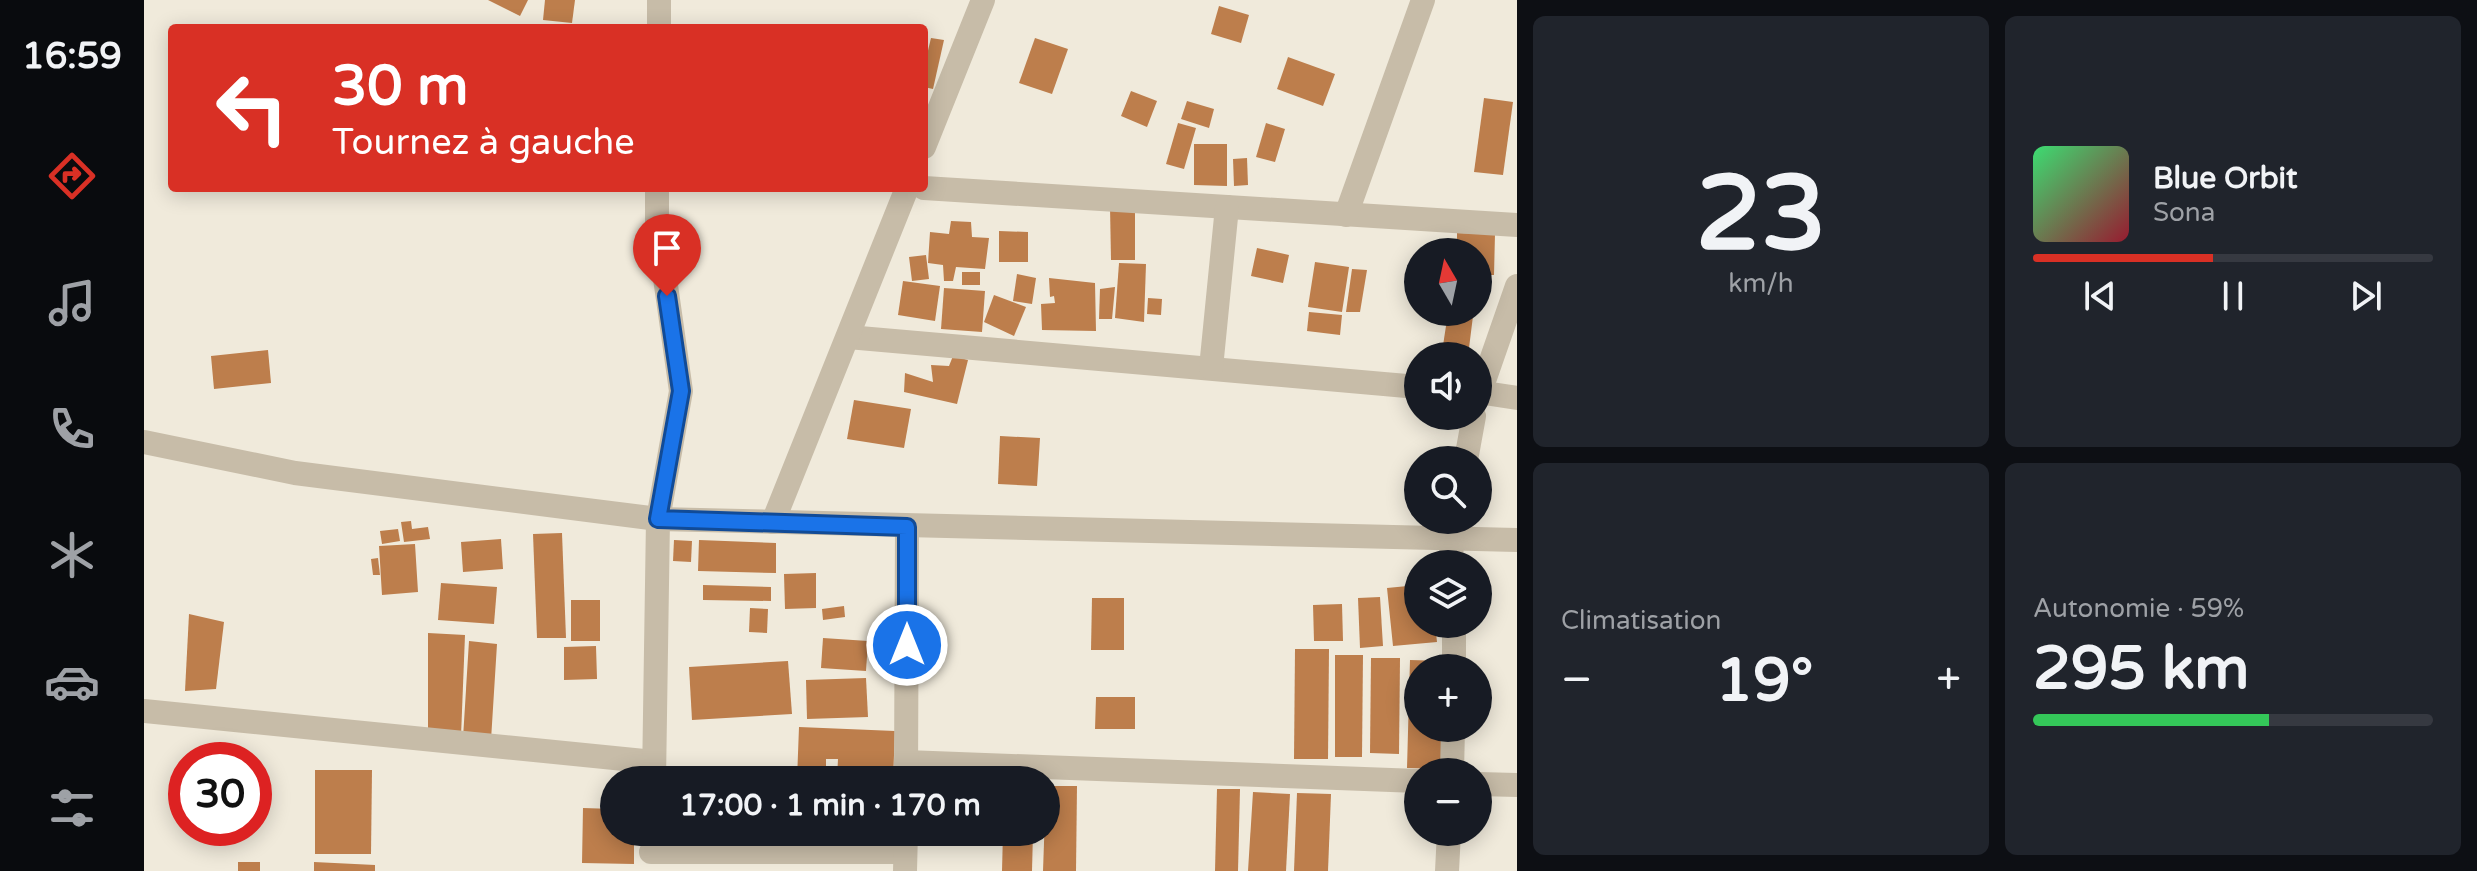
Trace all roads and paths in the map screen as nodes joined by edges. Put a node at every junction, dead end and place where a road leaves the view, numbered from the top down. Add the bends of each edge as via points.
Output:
1 (659, 0) edge
2 (983, 0) edge
3 (1423, 0) edge
4 (659, 24) edge
5 (928, 137) edge
6 (928, 188) edge
7 (657, 192) edge
8 (905, 192) edge
9 (1227, 207) junction
10 (1346, 215) junction
11 (1517, 225) edge
12 (1517, 286) edge
13 (848, 337) junction
14 (1492, 355) edge
15 (1211, 368) junction
16 (1404, 386) edge
17 (1492, 395) edge
18 (1517, 398) edge
19 (144, 442) edge
20 (658, 519) junction
21 (773, 522) junction
22 (907, 527) junction
23 (1404, 529) edge
24 (1482, 534) edge
25 (1517, 540) edge
26 (144, 711) edge
27 (612, 766) edge
28 (654, 766) edge
29 (906, 766) edge
30 (1060, 774) edge
31 (1404, 781) edge
32 (1492, 784) edge
33 (1517, 785) edge
34 (1448, 846) edge
35 (651, 852) edge
36 (905, 852) edge
37 (1447, 871) edge

1 - 4 street
2 - 5 street
3 - 10 street
6 - 9 street
7 - 20 street via 681,391
8 - 13 street
9 - 10 street
9 - 15 street
10 - 11 street
12 - 14 street
13 - 15 street
13 - 21 street
15 - 16 street
17 - 18 street
19 - 20 street via 295,473
20 - 21 street
20 - 28 street
21 - 22 street
22 - 23 street
22 - 29 street
24 - 25 street
26 - 27 street
30 - 31 street
32 - 33 street
34 - 37 street
35 - 36 street

